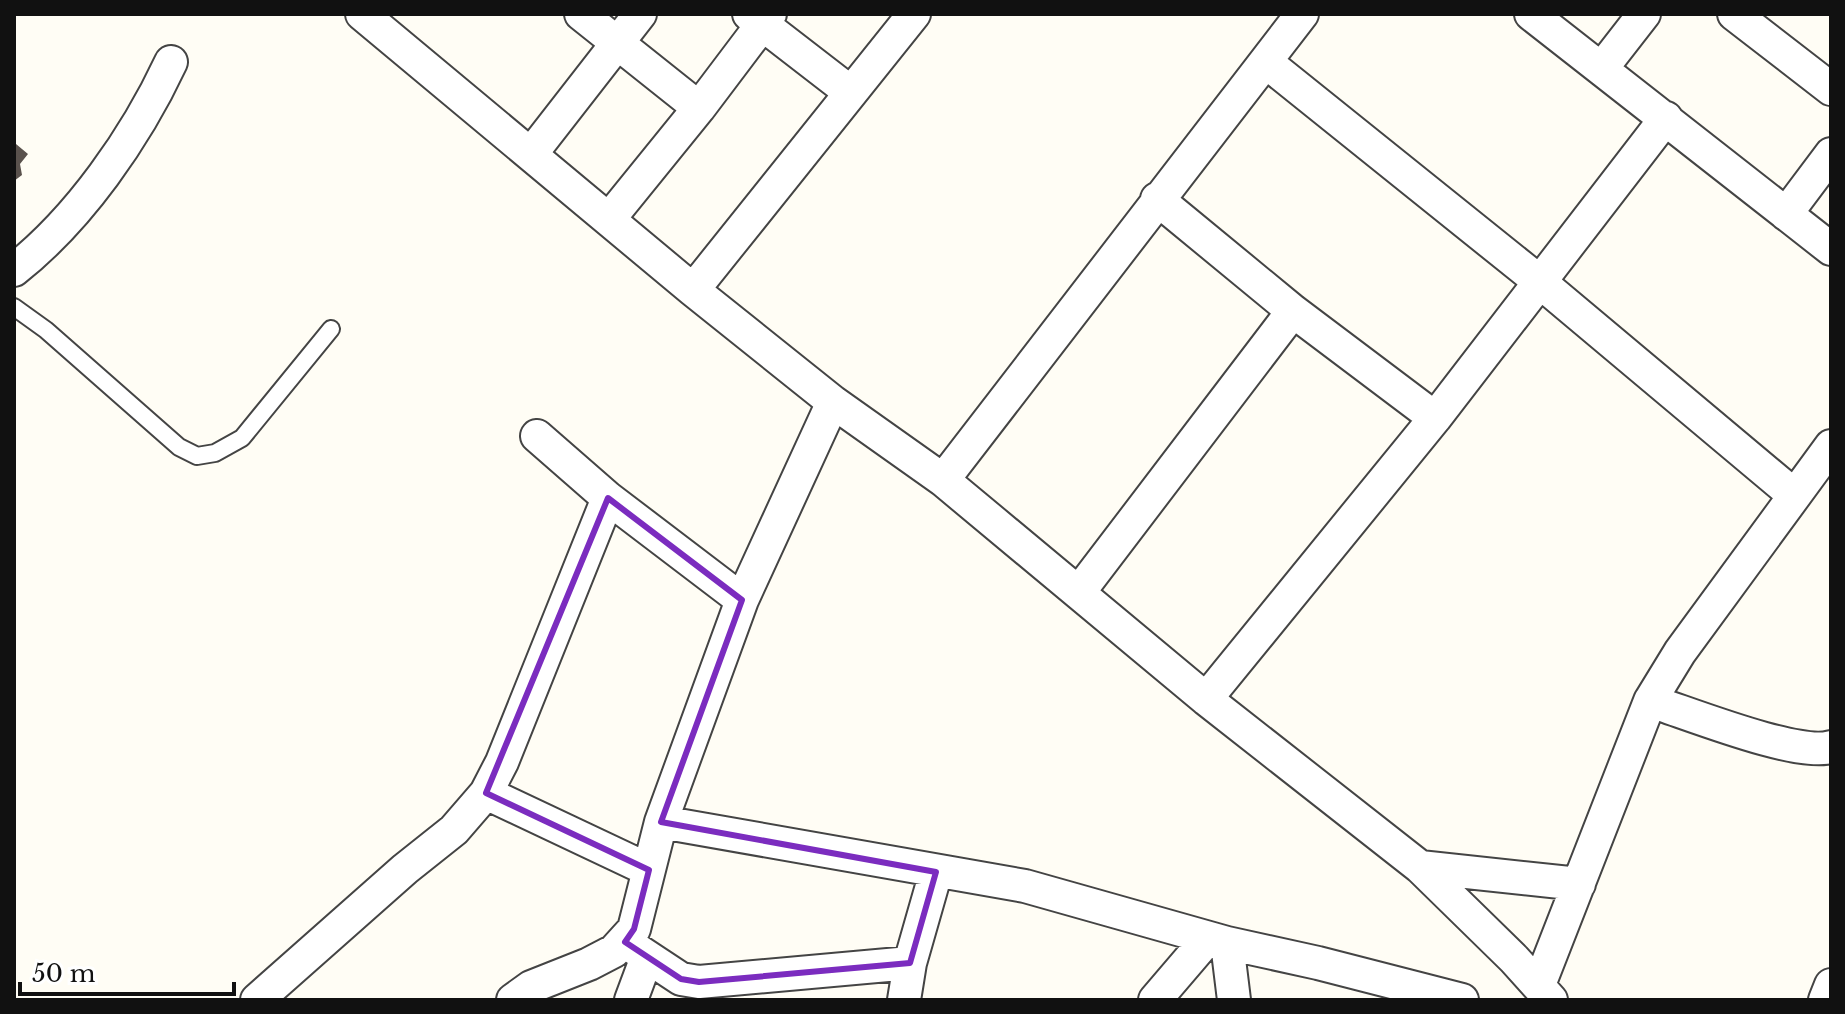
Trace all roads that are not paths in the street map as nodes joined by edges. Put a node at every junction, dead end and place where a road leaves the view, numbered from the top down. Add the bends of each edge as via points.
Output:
1 (581, 14) edge
2 (640, 14) edge
3 (914, 14) edge
4 (1302, 14) edge
5 (1531, 14) edge
6 (1644, 14) edge
7 (1734, 14) edge
8 (373, 17) edge
9 (760, 17) edge
10 (617, 44) junction
11 (171, 62) dead end
12 (1266, 62) junction
13 (1602, 68) junction
14 (1831, 89) edge
15 (850, 92) junction
16 (699, 108) junction
17 (1666, 118) junction
18 (531, 154) junction
19 (1831, 154) edge
20 (1157, 199) junction
21 (1786, 214) junction
22 (609, 219) junction
23 (1831, 249) edge
24 (14, 270) edge
25 (1540, 282) junction
26 (693, 290) junction
27 (14, 307) edge
28 (1293, 311) junction
29 (331, 329) dead end
30 (833, 402) junction
31 (1435, 418) junction
32 (537, 436) dead end
33 (1831, 446) edge
34 (943, 480) junction
35 (1794, 495) junction
36 (608, 498) junction
37 (1079, 592) junction
38 (742, 600) junction
39 (1206, 699) junction
40 (1650, 701) junction
41 (1831, 747) edge
42 (486, 793) junction
43 (661, 822) junction
44 (1420, 867) junction
45 (649, 870) junction
46 (936, 872) junction
47 (1579, 884) junction
48 (1217, 940) junction
49 (636, 949) junction
50 (910, 963) junction
51 (1831, 985) edge
52 (803, 987) edge
53 (718, 991) edge
54 (1545, 992) edge
55 (525, 996) edge
56 (257, 1000) edge
57 (631, 1000) edge
58 (904, 1000) edge
59 (1155, 1000) edge
60 (1234, 1000) edge
61 (1462, 1000) edge
62 (1825, 1000) edge

1 - 10 street
2 - 10 street
3 - 15 street
4 - 12 street
5 - 13 street
6 - 13 street
7 - 14 street
8 - 18 street
9 - 15 street
9 - 16 street
10 - 16 street
10 - 18 street
11 - 24 street via 141,120 69,219
12 - 20 street
12 - 25 street
13 - 17 street
15 - 26 street
16 - 22 street
17 - 21 street
17 - 25 street
18 - 22 street
19 - 21 street
20 - 28 street
20 - 34 street
21 - 23 street
22 - 26 street
25 - 31 street
25 - 35 street
26 - 30 street
27 - 29 lane via 179,447 197,456 242,438
28 - 31 street
28 - 37 street
30 - 34 street
30 - 38 street
31 - 39 street
32 - 36 street
33 - 35 street
34 - 37 street
35 - 40 street
36 - 38 street
36 - 42 street
37 - 39 street
38 - 43 street
39 - 44 street
40 - 41 street via 1791,746
40 - 47 street
42 - 45 street
42 - 56 street via 454,830
43 - 45 street
43 - 46 street
44 - 47 street
44 - 54 street
45 - 49 street via 634,929
46 - 48 street via 1025,886
46 - 50 street
47 - 54 street
48 - 59 street
48 - 60 street
48 - 61 street
49 - 53 street via 681,979
49 - 55 street via 614,951
49 - 57 street
50 - 52 street
50 - 58 street
51 - 62 street
52 - 53 street

